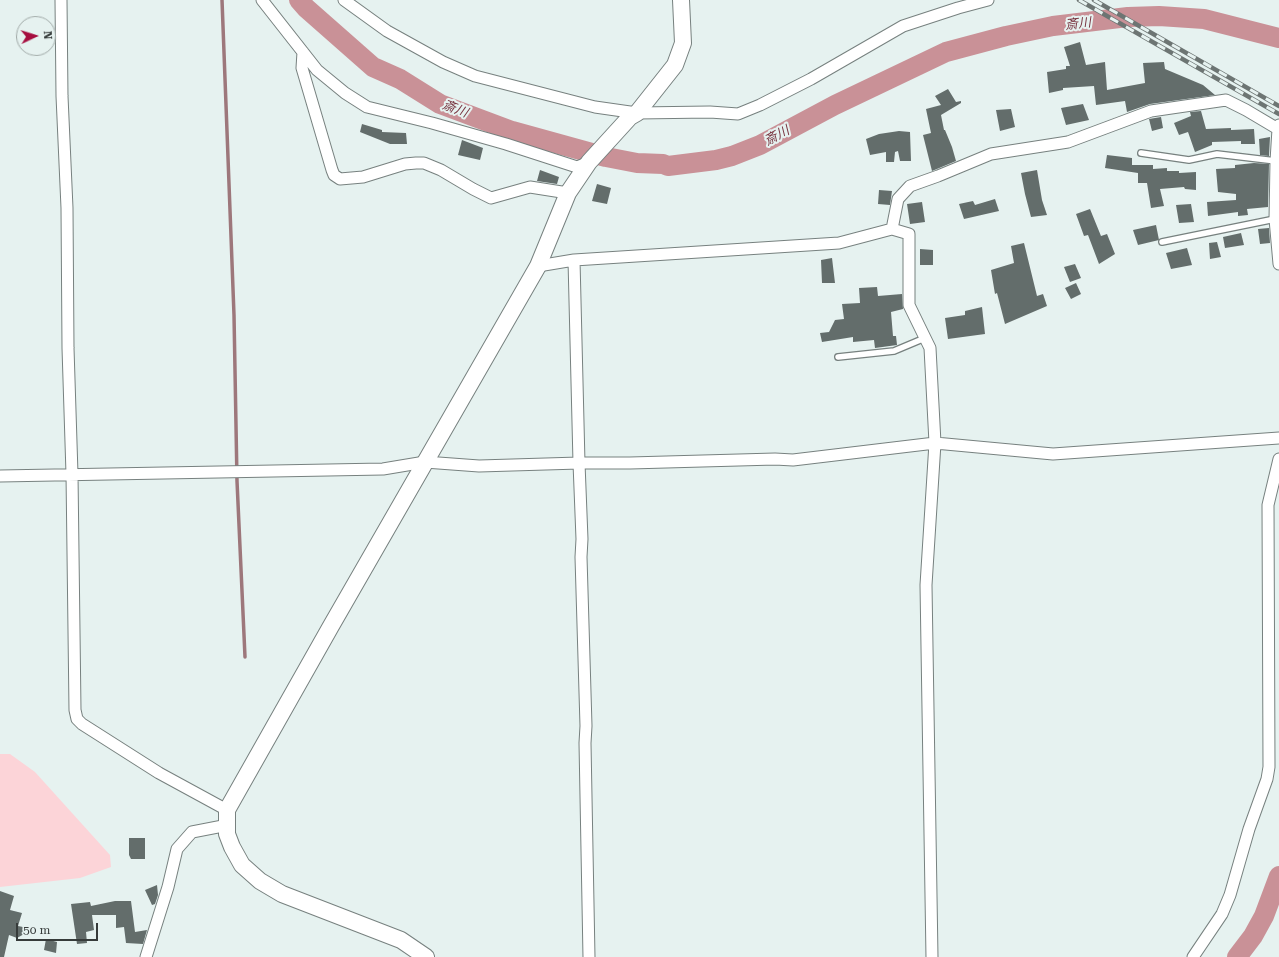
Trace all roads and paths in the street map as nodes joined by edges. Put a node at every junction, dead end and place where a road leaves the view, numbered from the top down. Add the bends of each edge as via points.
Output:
1 (61, 0) edge
2 (262, 0) edge
3 (344, 0) edge
4 (681, 0) edge
5 (988, 0) edge
6 (303, 52) junction
7 (634, 115) junction
8 (1278, 127) edge
9 (1141, 153) dead end
10 (1276, 161) junction
11 (589, 162) junction
12 (568, 194) junction
13 (1275, 219) junction
14 (892, 230) junction
15 (1162, 242) dead end
16 (574, 260) junction
17 (1279, 264) edge
18 (538, 266) junction
19 (925, 338) junction
20 (838, 357) dead end
21 (1279, 438) edge
22 (935, 443) junction
23 (1279, 459) edge
24 (425, 462) junction
25 (579, 463) junction
26 (72, 474) junction
27 (0, 476) edge
28 (227, 817) junction
29 (146, 957) edge
30 (426, 957) edge
31 (589, 957) edge
32 (932, 957) edge
33 (1193, 957) edge

1 - 26 street
2 - 6 street
3 - 7 street via 387,31 443,62 475,76
4 - 7 street via 683,43 676,65
5 - 7 street via 903,26 810,79 738,114 710,112
6 - 11 street via 317,70 367,107 484,138 577,167
6 - 12 street via 302,68 332,170 340,179 363,177 405,164 424,163 491,198 530,187
7 - 11 street
8 - 10 street
8 - 14 street via 1226,100 1151,112 1068,142 991,154 910,186 898,199
9 - 10 lane via 1189,160 1216,154
10 - 13 street
11 - 12 street
12 - 18 street
13 - 15 lane
13 - 17 street
14 - 16 street via 839,243
14 - 19 street via 909,234 909,305
16 - 18 street
16 - 25 street
18 - 24 street
19 - 20 lane via 894,351
19 - 22 street via 930,348
21 - 22 street via 1053,454
22 - 25 street via 793,460
22 - 32 street via 926,585
23 - 33 street via 1268,506 1267,779 1230,895 1222,914
24 - 25 street via 479,466
24 - 26 street via 383,469
24 - 28 street
25 - 31 street
26 - 27 street
26 - 28 street via 77,718 82,724
28 - 29 street via 192,832 177,848 168,887
28 - 30 street via 230,841 242,865 260,881 282,894 401,940

